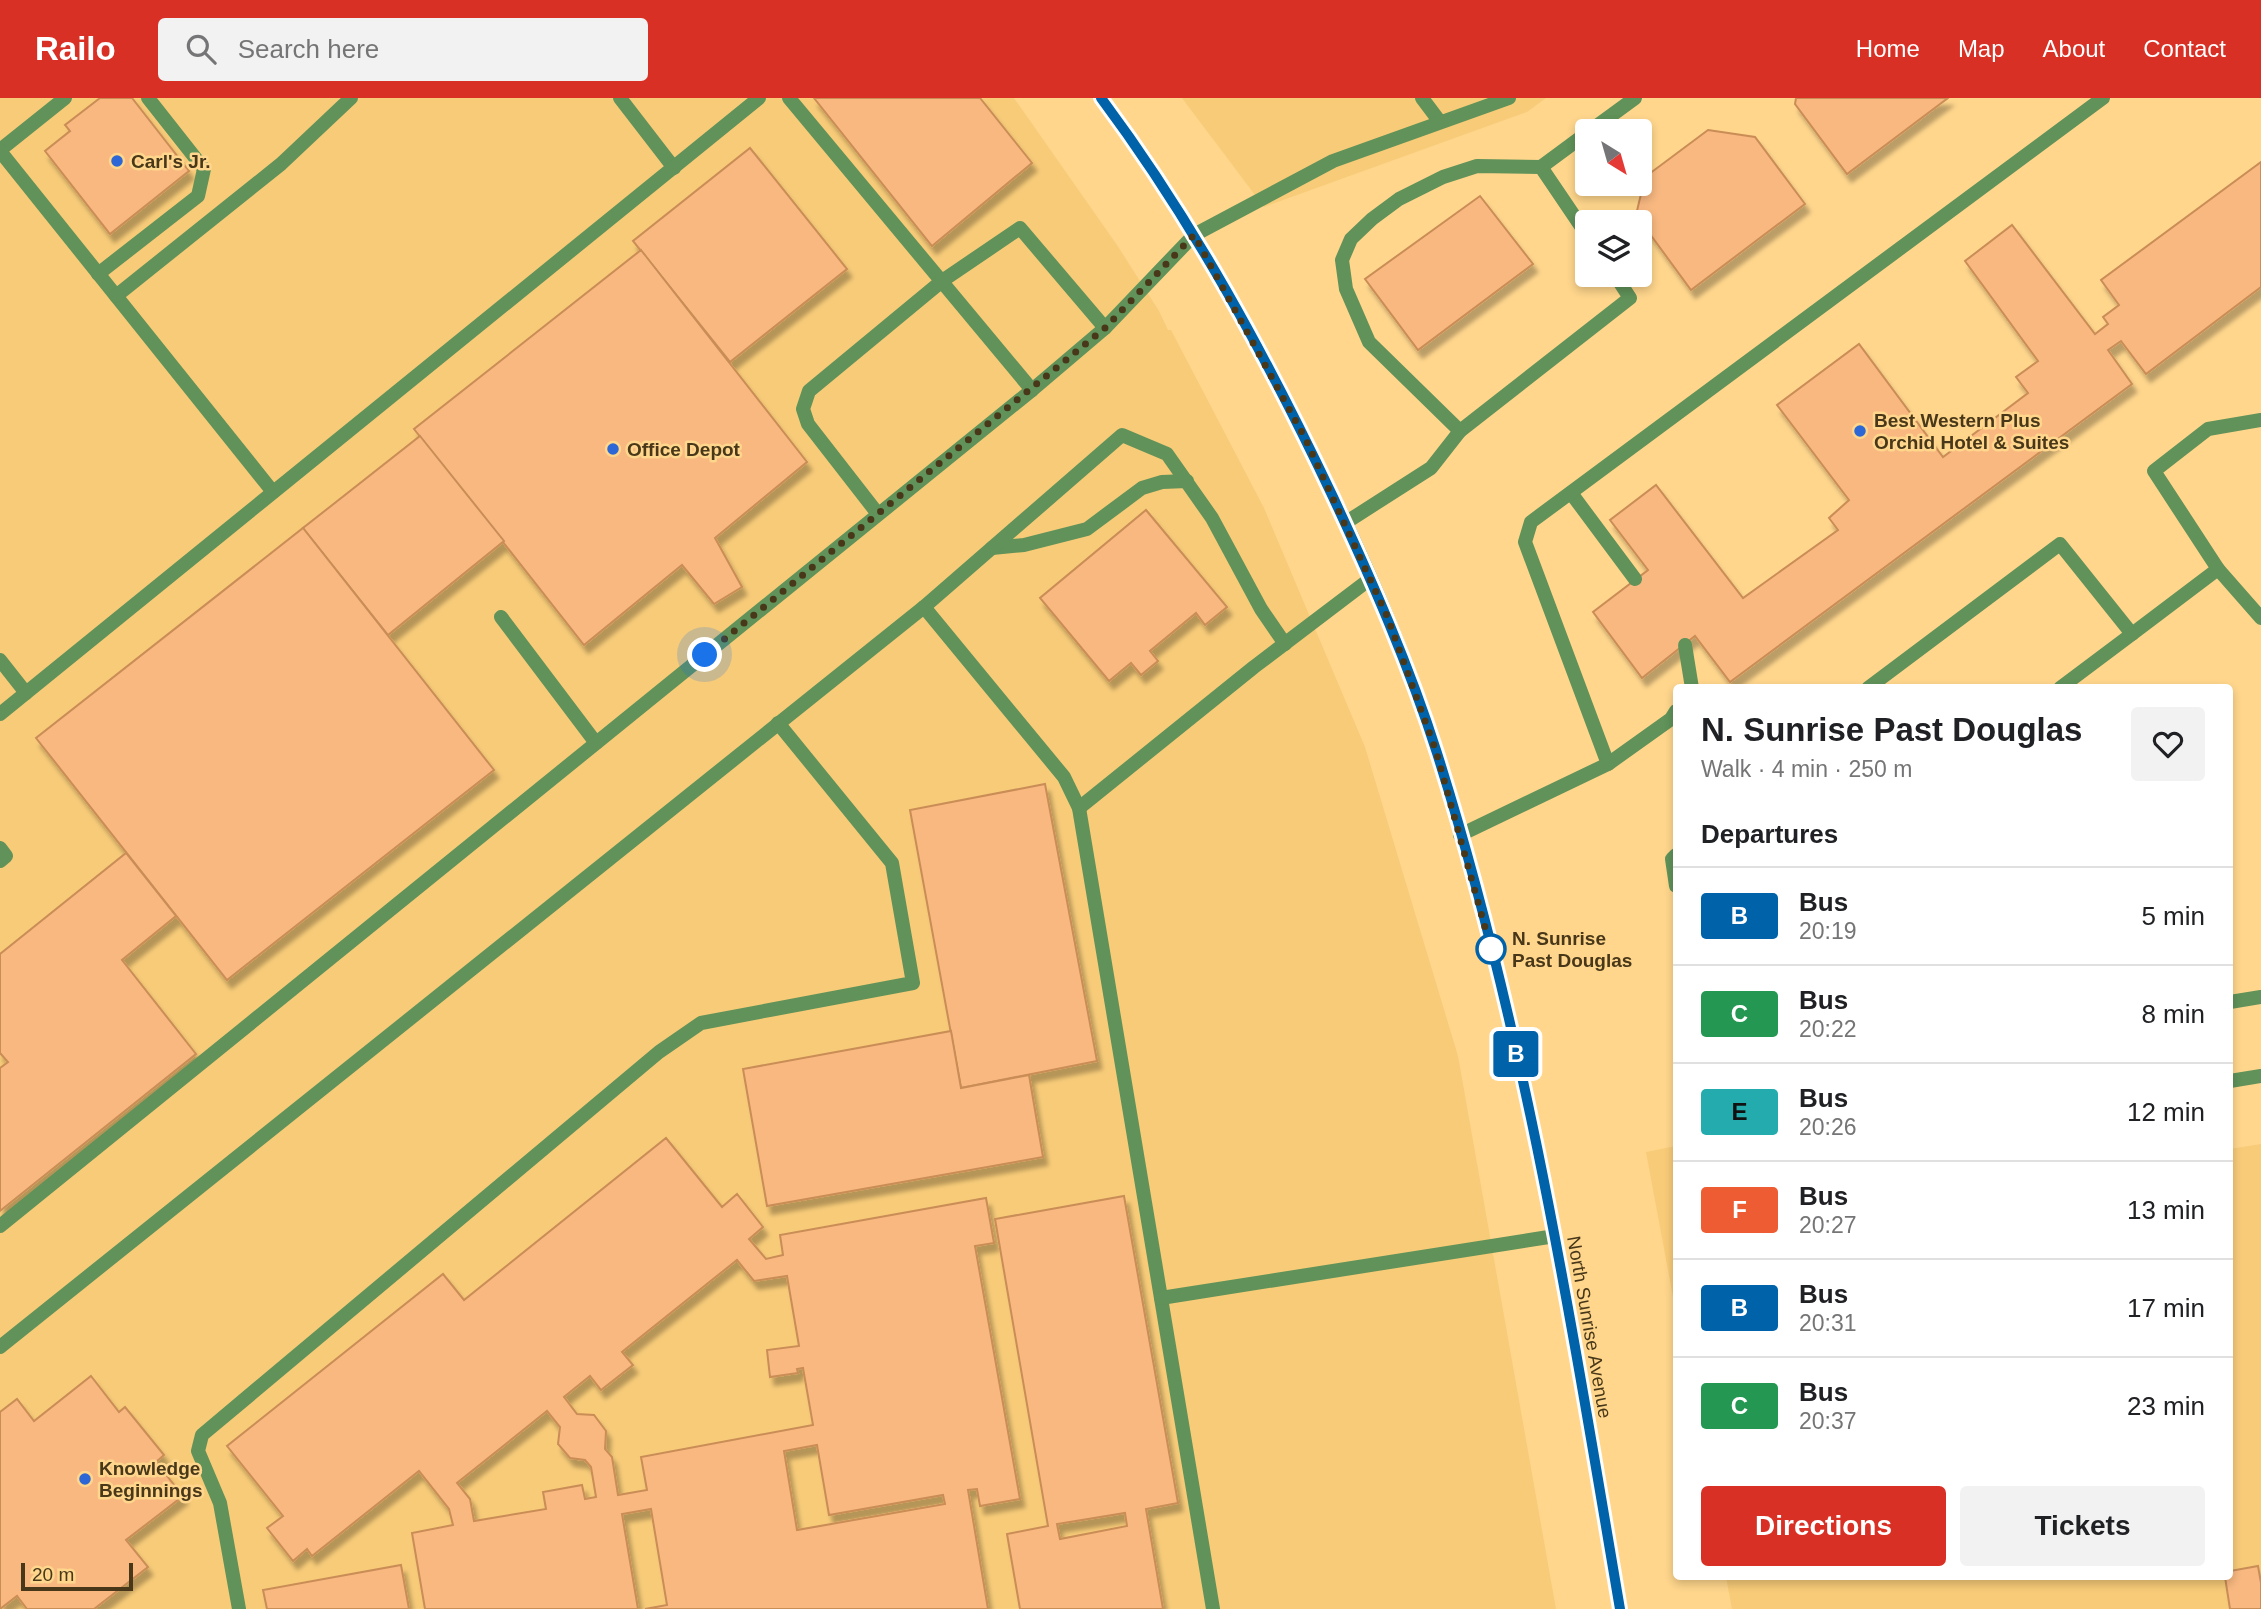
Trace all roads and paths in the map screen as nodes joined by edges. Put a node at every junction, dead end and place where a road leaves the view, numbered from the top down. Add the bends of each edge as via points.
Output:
1 (65, 98) edge
2 (148, 98) edge
3 (351, 98) edge
4 (620, 98) edge
5 (759, 98) edge
6 (789, 98) edge
7 (1101, 98) edge
8 (1422, 98) edge
9 (1509, 98) edge
10 (1635, 98) edge
11 (2103, 98) edge
12 (1607, 119) edge
13 (1440, 122) junction
14 (1575, 142) edge
15 (0, 150) edge
16 (1541, 167) junction
17 (674, 168) junction
18 (1575, 217) edge
19 (1194, 235) junction
20 (98, 274) junction
21 (942, 281) junction
22 (1623, 287) edge
23 (116, 296) junction
24 (1105, 328) junction
25 (1032, 390) junction
26 (2261, 420) edge
27 (1460, 431) junction
28 (1186, 481) junction
29 (273, 492) junction
30 (1571, 492) junction
31 (878, 514) junction
32 (1345, 523) junction
33 (992, 548) junction
34 (2218, 569) junction
35 (1370, 579) junction
36 (1635, 579) dead end
37 (924, 607) junction
38 (501, 617) dead end
39 (2261, 618) edge
40 (2132, 634) junction
41 (1285, 643) junction
42 (1685, 645) dead end
43 (0, 660) edge
44 (1691, 684) edge
45 (1873, 684) edge
46 (2065, 684) edge
47 (26, 693) junction
48 (0, 714) edge
49 (1673, 719) edge
50 (778, 723) junction
51 (596, 743) junction
52 (1608, 764) junction
53 (1079, 808) junction
54 (1460, 835) junction
55 (0, 848) edge
56 (0, 861) edge
57 (2261, 997) edge
58 (2233, 1002) edge
59 (2261, 1076) edge
60 (2233, 1081) edge
61 (0, 1226) edge
62 (1555, 1236) junction
63 (1161, 1298) junction
64 (0, 1347) edge
65 (239, 1609) edge
66 (1213, 1609) edge
67 (1620, 1609) edge

1 - 15 lane
2 - 20 lane via 204,169 198,196
3 - 23 lane via 281,164
4 - 17 lane
5 - 17 lane
6 - 21 lane
7 - 19 main road, North Sunrise Avenue
8 - 13 lane
9 - 13 lane
10 - 12 lane
11 - 30 lane
13 - 19 lane via 1333,161
14 - 16 lane
15 - 20 lane
16 - 18 lane
16 - 27 lane via 1477,166 1443,177 1372,219 1351,239 1342,260 1346,289 1368,342
17 - 29 lane
19 - 24 lane
19 - 32 main road, North Sunrise Avenue via 1305,438
20 - 23 lane
21 - 24 lane via 1020,228
21 - 25 lane
21 - 31 lane via 809,391 803,409 808,424
22 - 27 lane via 1630,298
23 - 29 lane
24 - 25 lane
25 - 31 lane
26 - 34 lane via 2208,429 2154,471
27 - 32 lane via 1431,468
28 - 33 lane via 1142,488 1087,529
28 - 33 lane via 1167,454 1122,435
28 - 41 lane
29 - 47 lane
30 - 36 lane
30 - 52 lane via 1531,522 1525,542
31 - 51 lane
32 - 35 main road, North Sunrise Avenue
33 - 37 lane
34 - 39 lane
34 - 40 lane
35 - 41 lane
35 - 54 main road, North Sunrise Avenue via 1436,751
37 - 50 lane
37 - 53 lane via 1064,777
38 - 51 lane
40 - 45 lane via 2060,544
40 - 46 lane
41 - 53 lane
42 - 44 lane
43 - 47 lane
47 - 48 lane
49 - 52 lane
50 - 64 lane
50 - 65 lane via 892,863 913,983 701,1023 660,1052 202,1435 198,1451 220,1503
51 - 61 lane
52 - 54 lane
53 - 63 lane
54 - 62 main road, North Sunrise Avenue via 1531,1113
55 - 56 lane via 6,856
57 - 58 lane
59 - 60 lane
62 - 63 lane
62 - 67 main road, North Sunrise Avenue
63 - 66 lane

